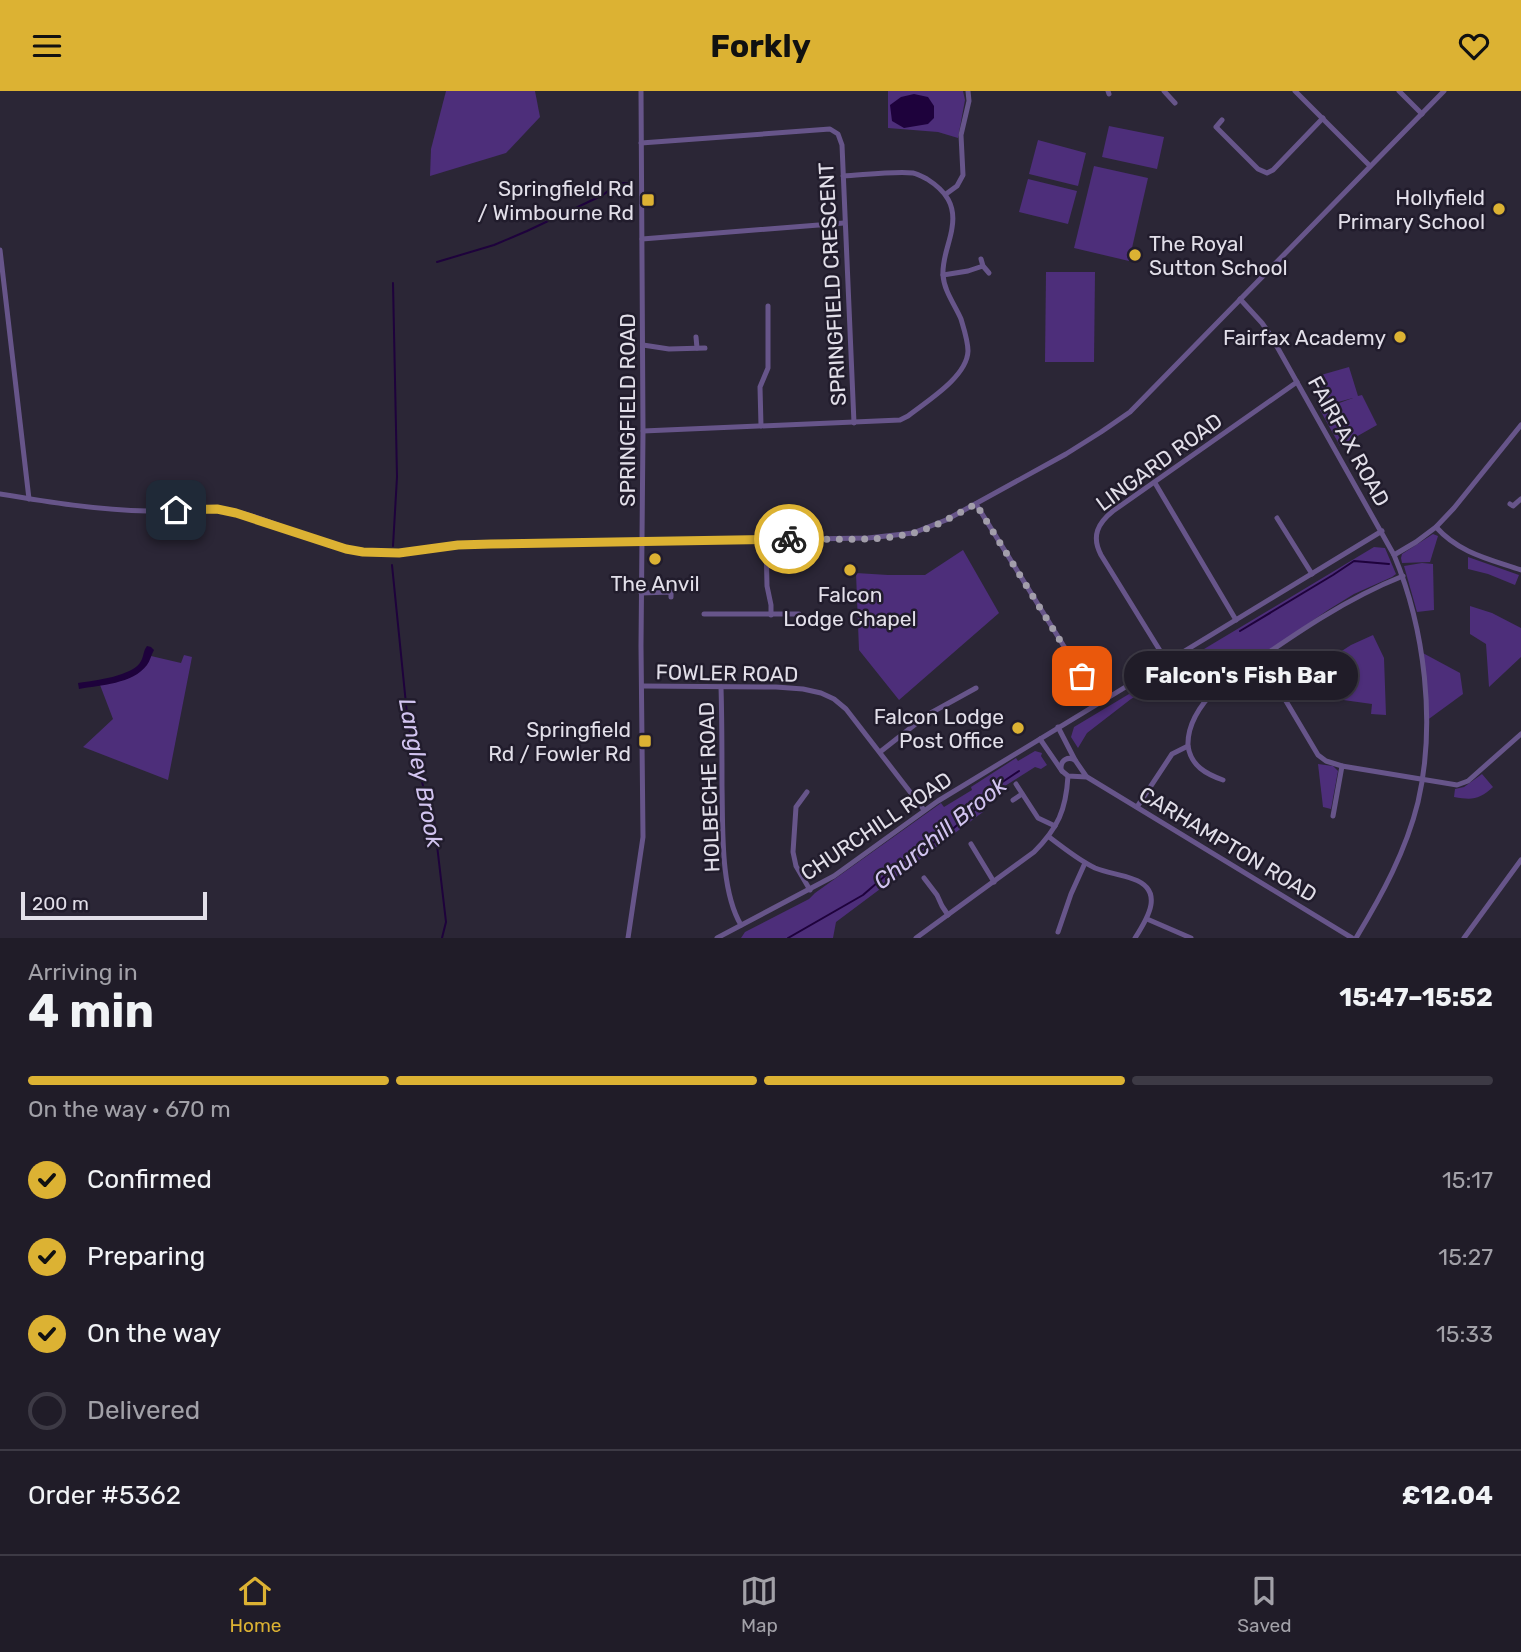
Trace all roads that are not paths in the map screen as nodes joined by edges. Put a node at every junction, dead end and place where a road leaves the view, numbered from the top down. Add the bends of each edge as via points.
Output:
1 (641, 91) edge
2 (968, 91) edge
3 (1164, 91) edge
4 (1177, 91) edge
5 (1295, 91) edge
6 (1399, 91) edge
7 (1444, 91) edge
8 (1169, 97) junction
9 (1175, 103) dead end
10 (1422, 114) junction
11 (1323, 118) junction
12 (1222, 120) dead end
13 (641, 143) junction
14 (1370, 166) junction
15 (843, 176) junction
16 (946, 194) junction
17 (844, 223) junction
18 (642, 239) junction
19 (0, 250) edge
20 (981, 259) dead end
21 (983, 267) junction
22 (989, 273) dead end
23 (943, 275) junction
24 (1240, 299) junction
25 (768, 306) dead end
26 (696, 337) dead end
27 (643, 345) junction
28 (697, 348) junction
29 (705, 348) dead end
30 (1297, 381) junction
31 (855, 422) junction
32 (1521, 425) edge
33 (761, 426) junction
34 (643, 431) junction
35 (1155, 483) junction
36 (0, 493) edge
37 (29, 499) junction
38 (1521, 499) edge
39 (976, 504) junction
40 (1510, 504) dead end
41 (1277, 518) dead end
42 (1436, 527) junction
43 (1382, 531) junction
44 (766, 539) junction
45 (641, 541) junction
46 (1394, 555) junction
47 (1521, 570) edge
48 (1312, 574) junction
49 (1403, 576) junction
50 (641, 593) junction
51 (671, 597) dead end
52 (704, 614) dead end
53 (799, 614) dead end
54 (771, 615) junction
55 (1236, 620) junction
56 (1261, 659) junction
57 (1167, 662) junction
58 (643, 686) junction
59 (722, 687) junction
60 (976, 688) dead end
61 (1099, 703) junction
62 (1058, 727) junction
63 (1521, 734) edge
64 (1040, 739) junction
65 (1188, 746) junction
66 (880, 752) junction
67 (1077, 762) junction
68 (1342, 765) junction
69 (1062, 771) junction
70 (1070, 775) junction
71 (1087, 777) junction
72 (1421, 779) junction
73 (1223, 780) dead end
74 (1016, 784) dead end
75 (807, 792) dead end
76 (1023, 794) junction
77 (1013, 800) dead end
78 (1137, 807) junction
79 (923, 810) junction
80 (1333, 817) dead end
81 (1055, 826) junction
82 (1049, 837) junction
83 (971, 844) dead end
84 (977, 854) junction
85 (969, 859) dead end
86 (1521, 860) edge
87 (1085, 863) junction
88 (924, 878) dead end
89 (994, 882) junction
90 (810, 890) junction
91 (948, 915) junction
92 (1147, 919) junction
93 (741, 925) junction
94 (730, 932) junction
95 (1058, 932) dead end
96 (628, 938) edge
97 (717, 938) edge
98 (734, 938) edge
99 (916, 938) edge
100 (1135, 938) edge
101 (1191, 938) edge
102 (1354, 938) edge
103 (1464, 938) edge

1 - 13 street, SPRINGFIELD ROAD
2 - 16 street via 961,135 963,175
3 - 8 street
4 - 8 street
5 - 11 street
6 - 10 street
7 - 10 street
8 - 9 street
10 - 14 street
11 - 12 street via 1267,173 1216,127
11 - 14 street
13 - 15 street, SPRINGFIELD CRESCENT via 830,129 840,138
13 - 18 street, SPRINGFIELD ROAD
14 - 24 street
15 - 16 street via 915,173
15 - 17 street, SPRINGFIELD CRESCENT
16 - 23 street via 953,213
17 - 18 street
17 - 31 street, SPRINGFIELD CRESCENT
18 - 27 street, SPRINGFIELD ROAD
19 - 37 street
20 - 21 street
21 - 22 street
21 - 23 street
23 - 31 street via 965,331 967,359 948,384 908,416
24 - 30 street, FAIRFAX ROAD via 1262,323
24 - 39 street via 1130,412
25 - 33 street via 768,368 760,387
26 - 28 street
27 - 28 street
27 - 34 street, SPRINGFIELD ROAD
28 - 29 street
30 - 35 street, LINGARD ROAD
30 - 43 street, FAIRFAX ROAD
31 - 33 street
32 - 42 street
33 - 34 street
34 - 45 street, SPRINGFIELD ROAD
35 - 55 street
35 - 57 street, LINGARD ROAD via 1106,516 1096,539 1101,555
36 - 37 street
37 - 45 street via 135,510 217,509 363,552
38 - 40 street via 1515,506
39 - 44 street via 926,529 900,535
39 - 61 street
41 - 48 street
42 - 46 street
42 - 47 street via 1467,551
43 - 46 street, FAIRFAX ROAD
43 - 48 street
44 - 45 street
44 - 54 street
45 - 50 street, SPRINGFIELD ROAD
46 - 49 street, FAIRFAX ROAD
48 - 55 street
49 - 56 street via 1328,612
49 - 72 street, FAIRFAX ROAD via 1423,663 1426,721
50 - 51 street via 671,592
50 - 58 street, SPRINGFIELD ROAD
52 - 54 street
53 - 54 street
55 - 57 street
56 - 65 street via 1204,701 1187,737
56 - 68 street via 1318,755
57 - 61 street
58 - 59 street, FOWLER ROAD
58 - 96 street, SPRINGFIELD ROAD via 643,837
59 - 66 street, FOWLER ROAD via 821,693 846,709
59 - 93 street, HOLBECHE ROAD via 724,860
60 - 66 street via 927,716
61 - 62 street, CHURCHILL ROAD
62 - 64 street, CHURCHILL ROAD
62 - 67 street, CARHAMPTON ROAD
63 - 72 street via 1464,783
64 - 69 street
64 - 79 street, CHURCHILL ROAD
65 - 73 street via 1198,768
65 - 78 street via 1172,754
66 - 79 street, FOWLER ROAD
67 - 69 street via 1063,760
67 - 70 street via 1078,771
67 - 71 street, CARHAMPTON ROAD
68 - 72 street
68 - 80 street
69 - 70 street
70 - 71 street, CARHAMPTON ROAD
70 - 81 street
71 - 78 street, CARHAMPTON ROAD
72 - 102 street, FAIRFAX ROAD via 1414,815 1393,873
74 - 76 street
75 - 90 street via 796,807 793,852
76 - 77 street
76 - 81 street via 1038,818
78 - 102 street, CARHAMPTON ROAD
79 - 90 street, CHURCHILL ROAD
81 - 82 street
82 - 87 street
82 - 89 street
83 - 84 street
84 - 85 street
84 - 89 street
86 - 103 street
87 - 92 street via 1134,879 1148,889 1152,905
87 - 95 street
88 - 91 street
89 - 91 street
90 - 93 street, CHURCHILL ROAD
91 - 99 street
92 - 100 street
92 - 101 street
93 - 94 street, CHURCHILL ROAD
94 - 97 street, CHURCHILL ROAD
94 - 98 street

